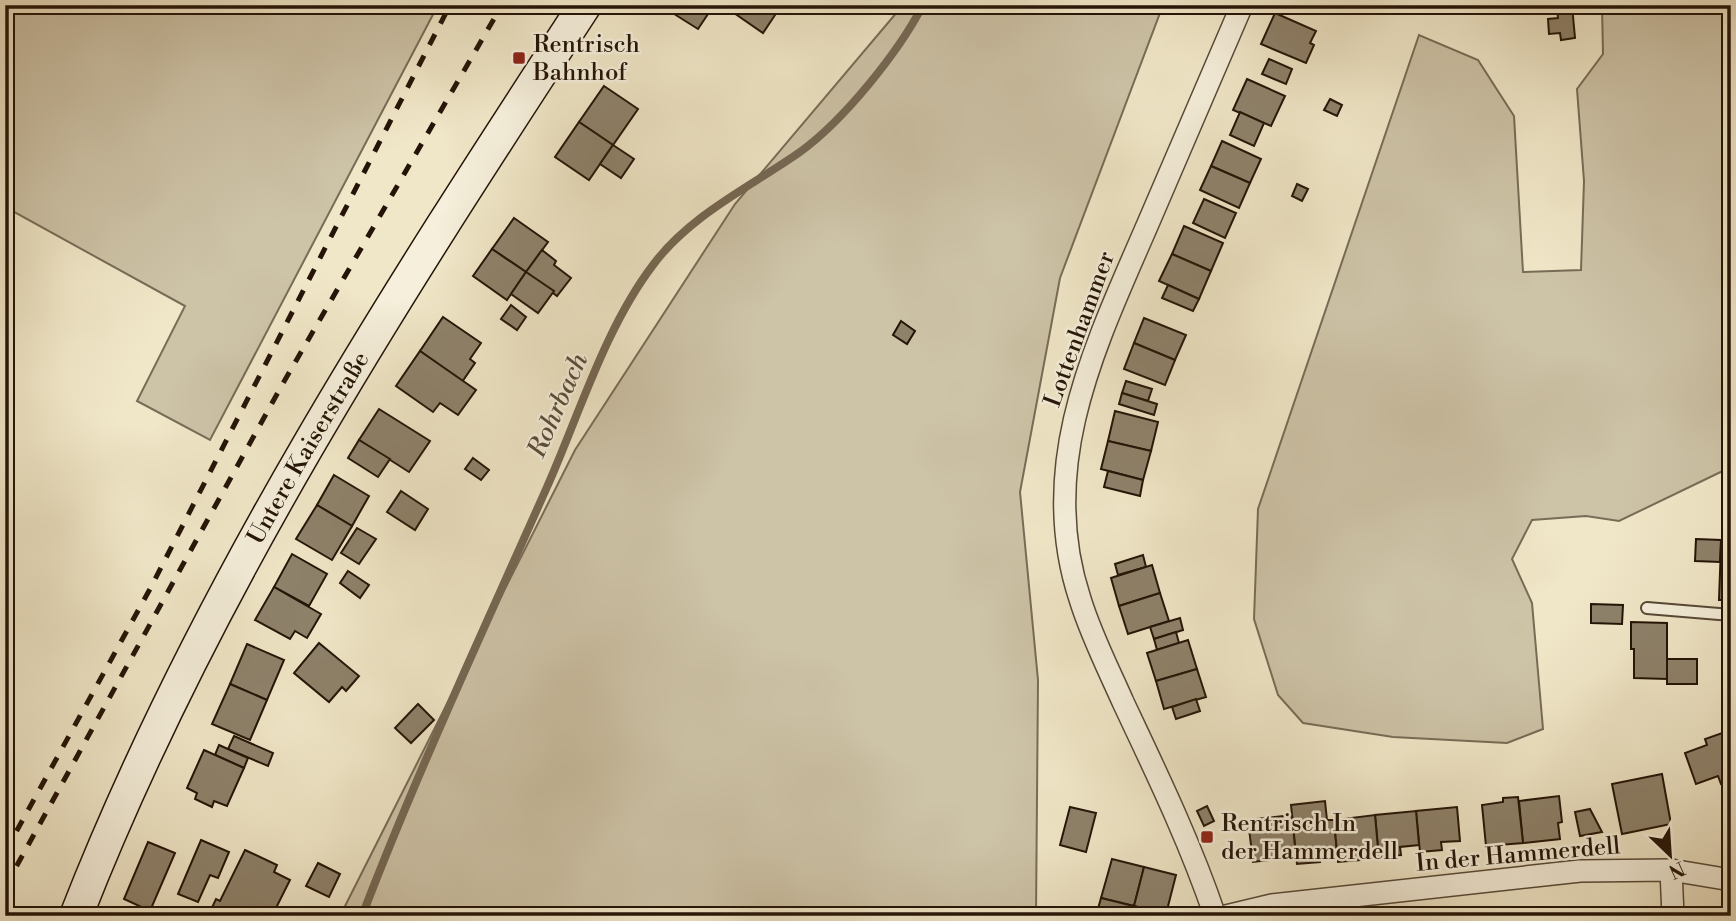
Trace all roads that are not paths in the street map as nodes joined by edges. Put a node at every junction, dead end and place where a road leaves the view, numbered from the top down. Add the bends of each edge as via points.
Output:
1 (585, 5) edge
2 (1242, 5) edge
3 (1647, 608) dead end
4 (1731, 615) edge
5 (1671, 870) junction
6 (1731, 880) edge
7 (76, 916) edge
8 (1214, 916) edge
9 (1227, 916) edge
10 (1672, 916) edge

1 - 7 main road, Untere Kaiserstraße via 266,516 147,750
2 - 8 street, Lottenhammer via 1084,380 1065,472 1068,553 1079,598 1196,861
3 - 4 lane
5 - 6 street, In der Hammerdell
5 - 9 street, In der Hammerdell via 1580,871 1272,905
5 - 10 street

